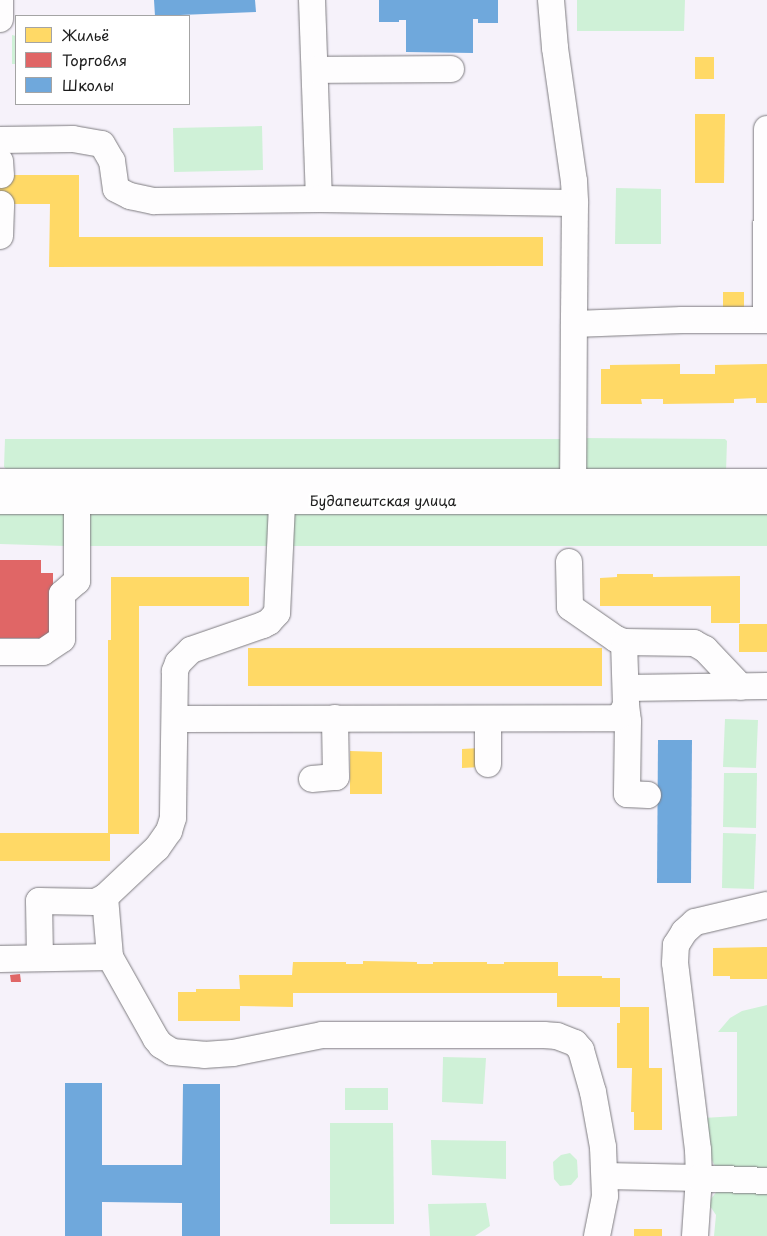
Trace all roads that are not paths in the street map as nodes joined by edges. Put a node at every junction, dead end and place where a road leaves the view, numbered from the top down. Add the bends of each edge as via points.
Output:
1 (0, 0) edge
2 (312, 0) edge
3 (551, 0) edge
4 (0, 19) edge
5 (451, 69) dead end
6 (315, 70) junction
7 (767, 128) edge
8 (0, 140) edge
9 (319, 199) junction
10 (575, 203) junction
11 (1, 204) edge
12 (0, 236) edge
13 (574, 324) junction
14 (0, 482) edge
15 (767, 482) edge
16 (77, 491) junction
17 (282, 491) junction
18 (573, 491) junction
19 (0, 501) edge
20 (767, 501) edge
21 (569, 562) dead end
22 (624, 642) junction
23 (0, 652) edge
24 (741, 686) junction
25 (767, 686) edge
26 (626, 697) junction
27 (335, 718) junction
28 (175, 719) junction
29 (488, 720) junction
30 (488, 764) dead end
31 (312, 779) dead end
32 (648, 795) dead end
33 (105, 897) junction
34 (767, 905) edge
35 (110, 957) junction
36 (40, 958) junction
37 (0, 959) edge
38 (606, 1176) junction
39 (699, 1178) junction
40 (767, 1181) edge
41 (595, 1231) edge
42 (695, 1236) edge

1 - 4 street
2 - 6 street
3 - 10 street
5 - 6 street
6 - 9 street
7 - 13 street via 766,320
8 - 9 street via 73,139 102,144 112,161 116,188 130,196 154,201
9 - 10 street
10 - 13 street
11 - 12 street
13 - 18 street
14 - 16 street, Будапештская улица
15 - 18 street, Будапештская улица
16 - 17 street, Будапештская улица
16 - 19 street, Будапештская улица
16 - 23 street via 77,581 62,594 62,639 43,652
17 - 18 street, Будапештская улица
17 - 28 street via 277,613 263,625 191,650 184,656 175,671
18 - 20 street, Будапештская улица
21 - 22 street via 570,607
22 - 24 street via 694,643 705,649
22 - 26 street
24 - 25 street
24 - 26 street
26 - 29 street via 621,715 615,718
26 - 32 street via 627,794
27 - 28 street
27 - 29 street
27 - 31 street via 336,777
28 - 33 street via 174,807 169,831 157,848
29 - 30 street
33 - 35 street
33 - 36 street via 95,902 38,901
34 - 39 street via 695,922 676,945 674,963
35 - 36 street
35 - 38 street via 156,1039 172,1052 233,1053 322,1035 544,1035 567,1039 581,1050 593,1092
36 - 37 street
38 - 39 street
38 - 41 street
39 - 40 street
39 - 42 street

